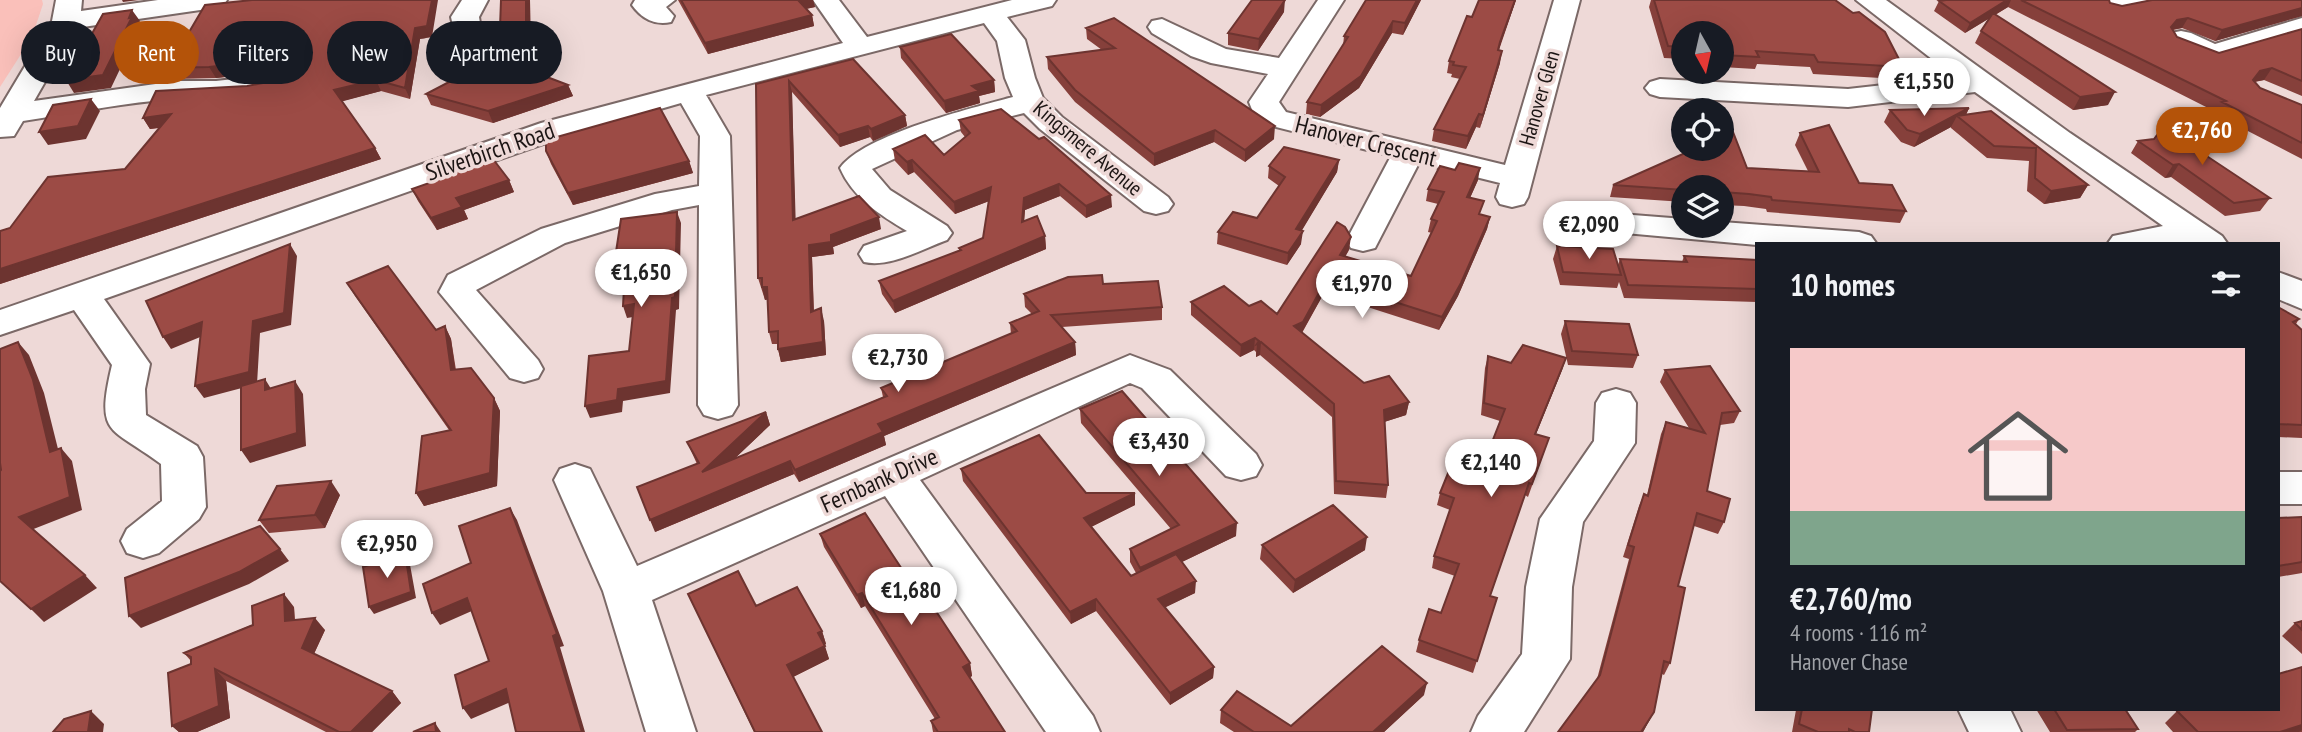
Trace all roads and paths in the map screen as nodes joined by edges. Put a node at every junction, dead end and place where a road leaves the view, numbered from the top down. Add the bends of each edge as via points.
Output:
1 (214, 0) edge
2 (475, 0) edge
3 (826, 0) edge
4 (1043, 0) edge
5 (1331, 0) edge
6 (1567, 0) edge
7 (1870, 0) edge
8 (68, 10) edge
9 (990, 13) junction
10 (466, 21) edge
11 (1205, 25) dead end
12 (2302, 26) edge
13 (2181, 40) edge
14 (859, 46) junction
15 (1286, 68) junction
16 (1980, 83) junction
17 (268, 84) edge
18 (1660, 88) dead end
19 (689, 91) junction
20 (1030, 102) junction
21 (6, 123) edge
22 (1409, 152) junction
23 (1515, 187) joint
24 (714, 193) junction
25 (1156, 204) dead end
26 (1582, 221) dead end
27 (2201, 238) edge
28 (1363, 241) dead end
29 (1846, 242) edge
30 (2140, 242) edge
31 (876, 254) dead end
32 (2280, 284) edge
33 (82, 294) junction
34 (2302, 297) edge
35 (0, 323) edge
36 (524, 369) dead end
37 (1616, 403) dead end
38 (718, 405) dead end
39 (1241, 465) dead end
40 (893, 475) junction
41 (575, 480) dead end
42 (2280, 488) edge
43 (2302, 488) edge
44 (143, 541) dead end
45 (626, 590) junction
46 (1984, 711) edge
47 (671, 732) edge
48 (1076, 732) edge
49 (1496, 732) edge
50 (1996, 732) edge

1 - 8 street
2 - 10 street
3 - 14 street
4 - 9 street, Silverbirch Road
5 - 15 street, Hanover Crescent
6 - 23 street, Hanover Glen
7 - 16 street
8 - 21 street
9 - 14 street, Silverbirch Road
9 - 20 street, Kingsmere Avenue via 1012,40
11 - 15 street via 1169,31 1221,57
12 - 13 street via 2213,54
14 - 19 street, Silverbirch Road
15 - 22 street, Hanover Crescent via 1264,102 1275,118
16 - 18 street via 1848,98
16 - 27 street
17 - 21 street via 177,90
19 - 24 street via 715,135
19 - 33 street, Silverbirch Road via 509,143
20 - 25 street, Kingsmere Avenue
20 - 31 street via 946,124 861,162 856,168 858,175 885,203 935,233
22 - 23 street, Hanover Crescent
22 - 28 street
24 - 36 street via 667,201 553,236 461,283 457,292
24 - 38 street
26 - 29 street
27 - 30 street
32 - 34 street
33 - 35 street, Silverbirch Road
33 - 44 street via 131,364 124,416 132,430 182,457 184,507
37 - 49 street via 1614,443 1562,519 1549,587 1546,659
39 - 40 street, Fernbank Drive via 1157,379 1130,368
40 - 45 street, Fernbank Drive
40 - 48 street
41 - 45 street
42 - 43 street
45 - 47 street
46 - 50 street

